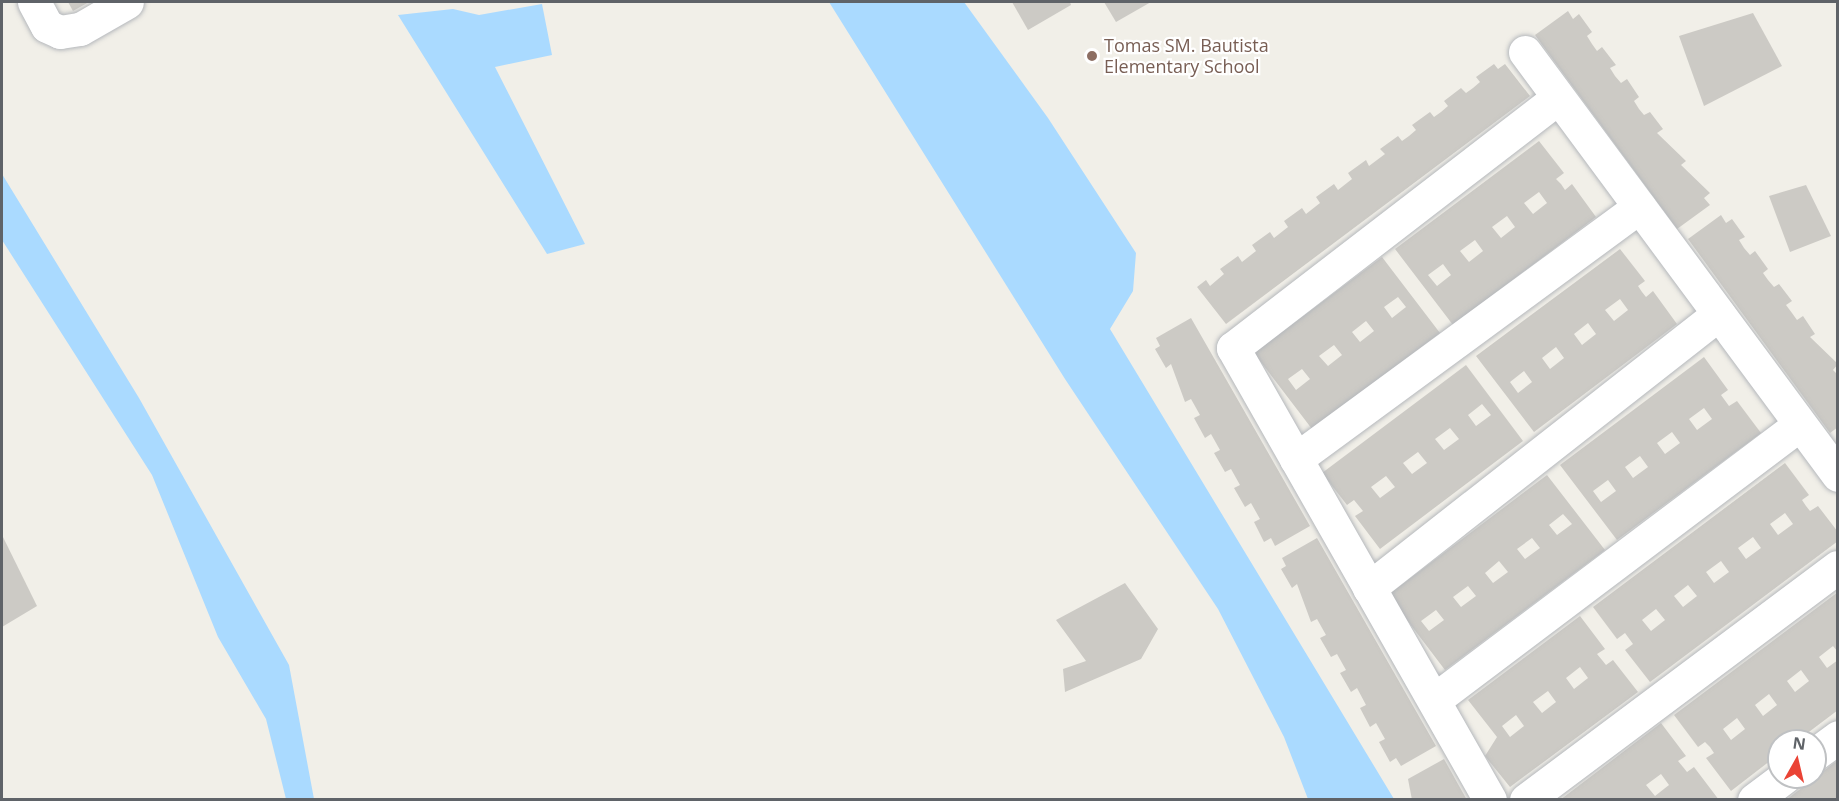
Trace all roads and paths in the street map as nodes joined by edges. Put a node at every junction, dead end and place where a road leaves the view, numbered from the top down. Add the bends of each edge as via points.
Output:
1 (34, 2) edge
2 (127, 2) edge
3 (1525, 52) dead end
4 (1558, 98) junction
5 (1640, 207) junction
6 (1718, 314) junction
7 (1800, 424) junction
8 (1296, 459) junction
9 (1838, 475) edge
10 (1838, 567) edge
11 (1369, 588) junction
12 (1434, 700) junction
13 (1768, 789) edge
14 (1490, 800) edge
15 (1526, 800) edge
16 (1754, 800) edge

1 - 2 street via 47,26 60,32 80,29
3 - 4 street
4 - 5 street
4 - 8 street via 1233,348
5 - 6 street
5 - 8 street
6 - 7 street
6 - 11 street
7 - 9 street
7 - 12 street
8 - 11 street
10 - 15 street
11 - 12 street
12 - 14 street
13 - 16 street

